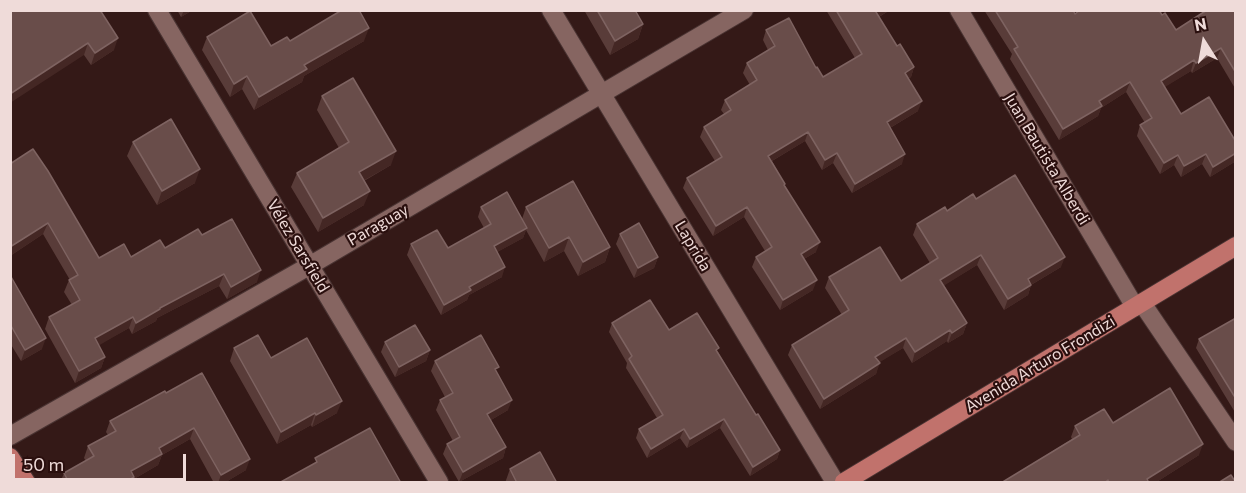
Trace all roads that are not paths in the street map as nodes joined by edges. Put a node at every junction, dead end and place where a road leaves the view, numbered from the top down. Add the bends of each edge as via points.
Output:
1 (157, 10) edge
2 (551, 10) edge
3 (744, 10) edge
4 (958, 10) edge
5 (602, 94) junction
6 (1236, 246) edge
7 (309, 266) junction
8 (1138, 305) junction
9 (10, 436) edge
10 (1236, 442) edge
11 (10, 457) edge
12 (26, 483) edge
13 (438, 483) edge
14 (835, 483) edge
15 (844, 483) edge

1 - 7 street, Vélez Sarsfield
2 - 5 street, Laprida
3 - 5 street, Paraguay
4 - 8 street, Juan Bautista Alberdi
5 - 7 street, Paraguay
5 - 14 street, Laprida
6 - 8 main road, Avenida Arturo Frondizi
7 - 9 street, Paraguay
7 - 13 street, Vélez Sarsfield
8 - 10 street, Juan Bautista Alberdi
8 - 15 main road, Avenida Arturo Frondizi
11 - 12 main road

